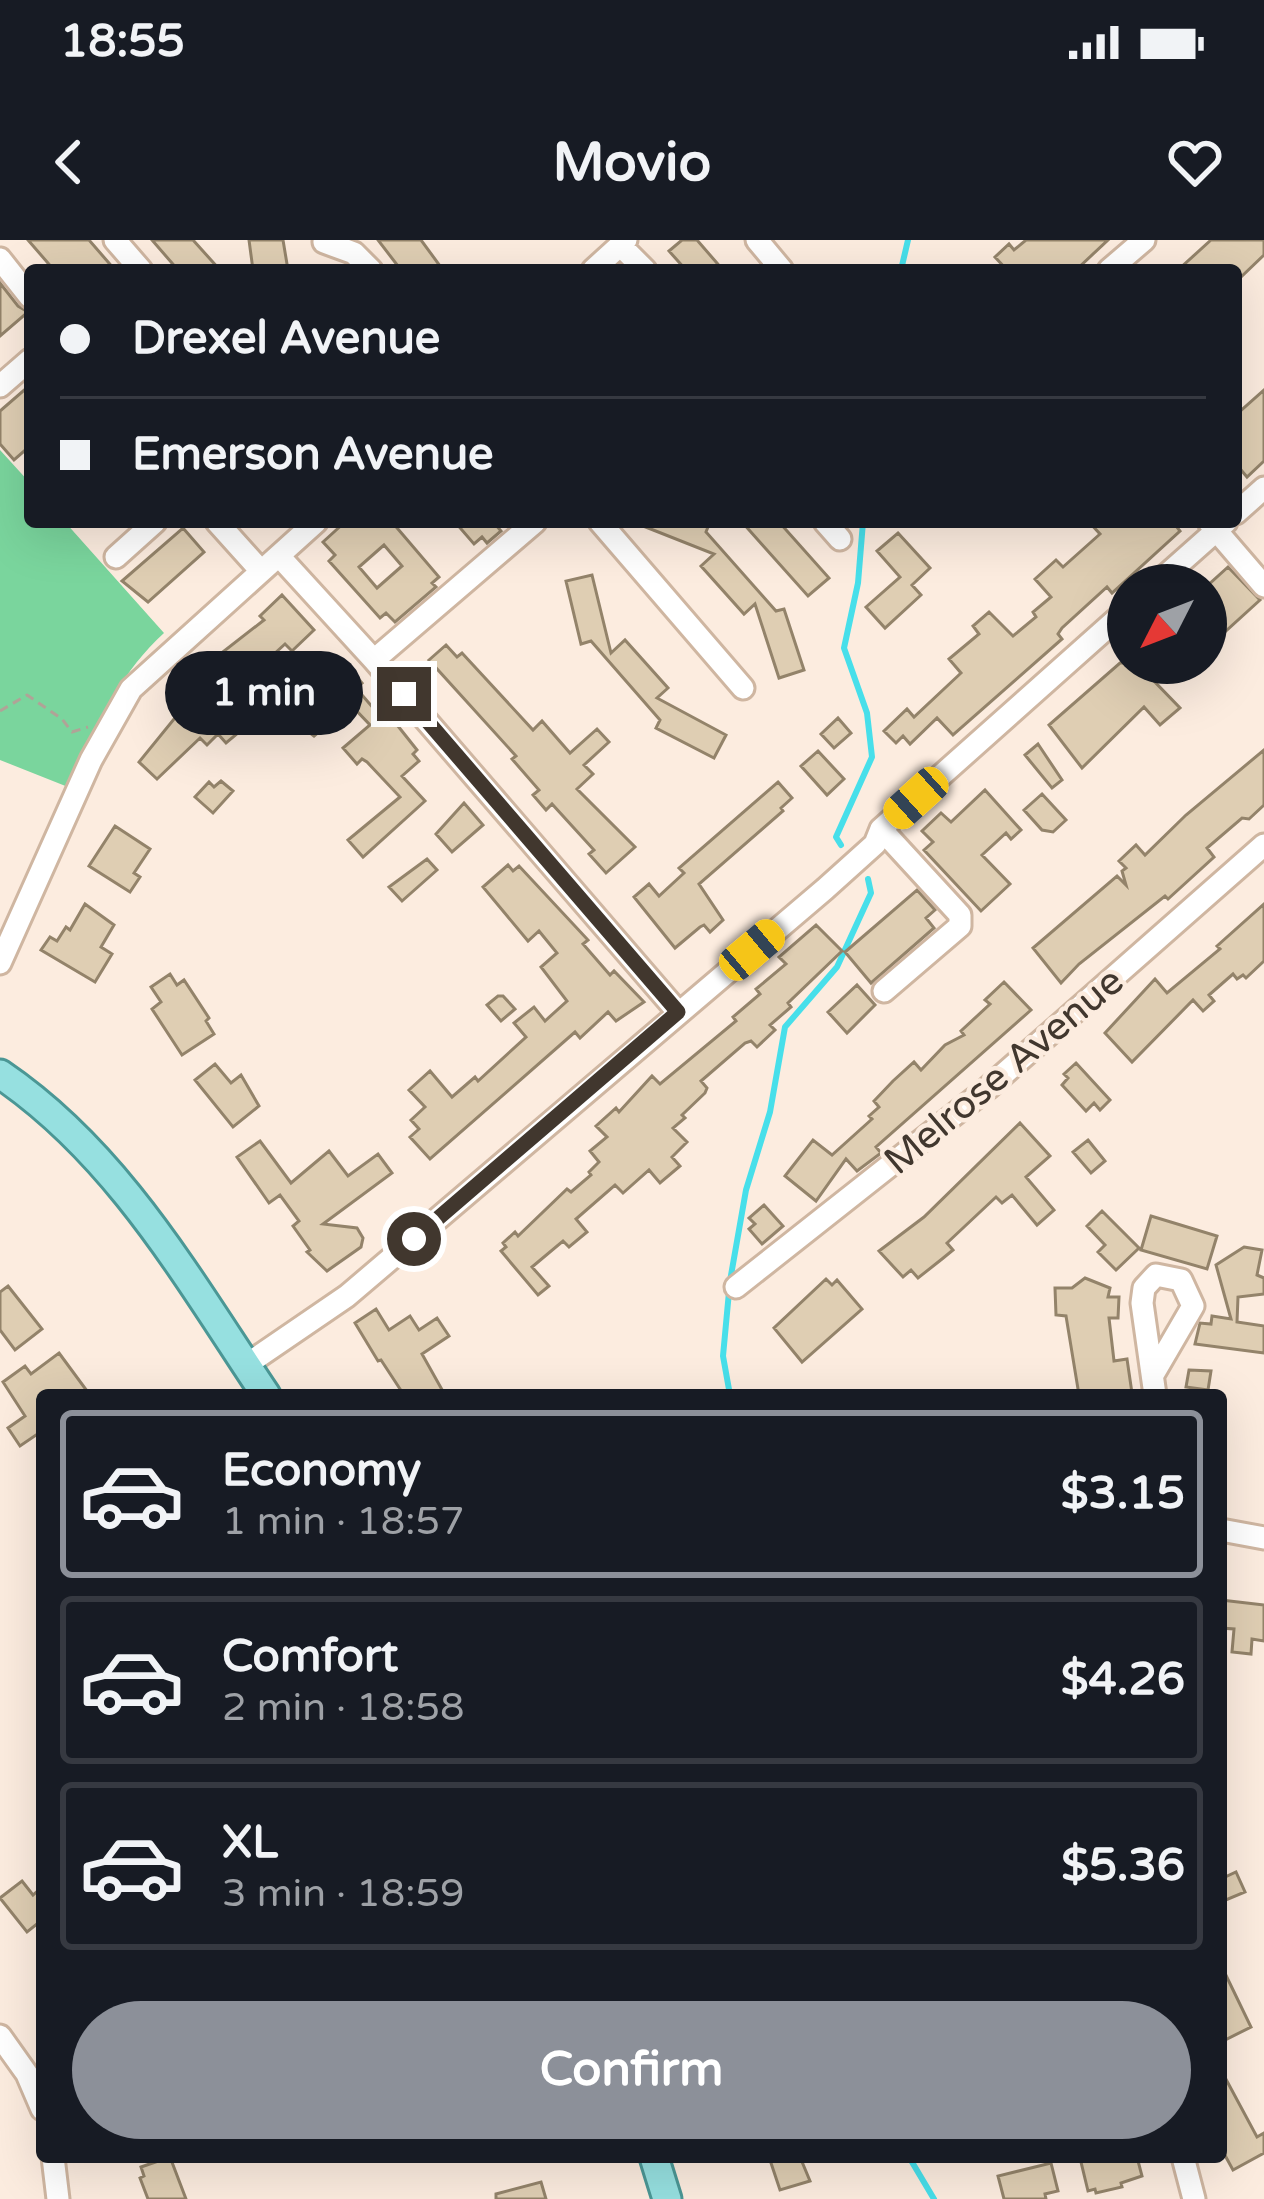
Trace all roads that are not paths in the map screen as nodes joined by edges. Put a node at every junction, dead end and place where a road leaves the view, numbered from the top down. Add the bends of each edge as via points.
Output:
1 (14, 240) edge
2 (115, 240) edge
3 (757, 240) edge
4 (1144, 240) edge
5 (324, 242) edge
6 (623, 243) edge
7 (0, 257) edge
8 (136, 264) edge
9 (365, 264) edge
10 (600, 264) edge
11 (777, 264) edge
12 (1116, 264) edge
13 (24, 288) edge
14 (24, 365) edge
15 (0, 386) edge
16 (148, 528) edge
17 (222, 528) edge
18 (309, 528) edge
19 (528, 528) edge
20 (605, 528) edge
21 (1214, 528) edge
22 (1219, 528) edge
23 (279, 556) junction
24 (116, 557) dead end
25 (1177, 564) edge
26 (261, 572) junction
27 (1264, 586) edge
28 (1107, 628) edge
29 (374, 659) junction
30 (742, 688) dead end
31 (881, 830) junction
32 (1264, 845) edge
33 (0, 963) edge
34 (884, 991) dead end
35 (678, 1012) junction
36 (0, 1074) edge
37 (736, 1287) dead end
38 (246, 1365) junction
39 (262, 1389) edge
40 (1227, 1531) edge
41 (1264, 1538) edge
42 (0, 2036) edge
43 (36, 2095) edge
44 (54, 2163) edge
45 (656, 2163) edge
46 (1185, 2163) edge
47 (58, 2199) edge
48 (667, 2199) edge
49 (1194, 2199) edge

1 - 7 street
2 - 8 street
3 - 11 street
4 - 12 street
5 - 9 street
6 - 10 street
7 - 13 street
14 - 15 street
16 - 24 street
17 - 26 street
18 - 23 street
19 - 29 street
20 - 30 street
21 - 25 street
22 - 27 street
23 - 26 street
23 - 29 street
26 - 33 street via 131,689
28 - 31 street
29 - 35 street
31 - 34 street via 960,915 960,926
31 - 35 street via 825,889
32 - 37 street, Melrose Avenue via 988,1088
35 - 38 street via 347,1296
36 - 38 main road via 75,1136 131,1197
38 - 39 main road
40 - 41 street
42 - 43 street
44 - 47 street
45 - 48 main road
46 - 49 street

